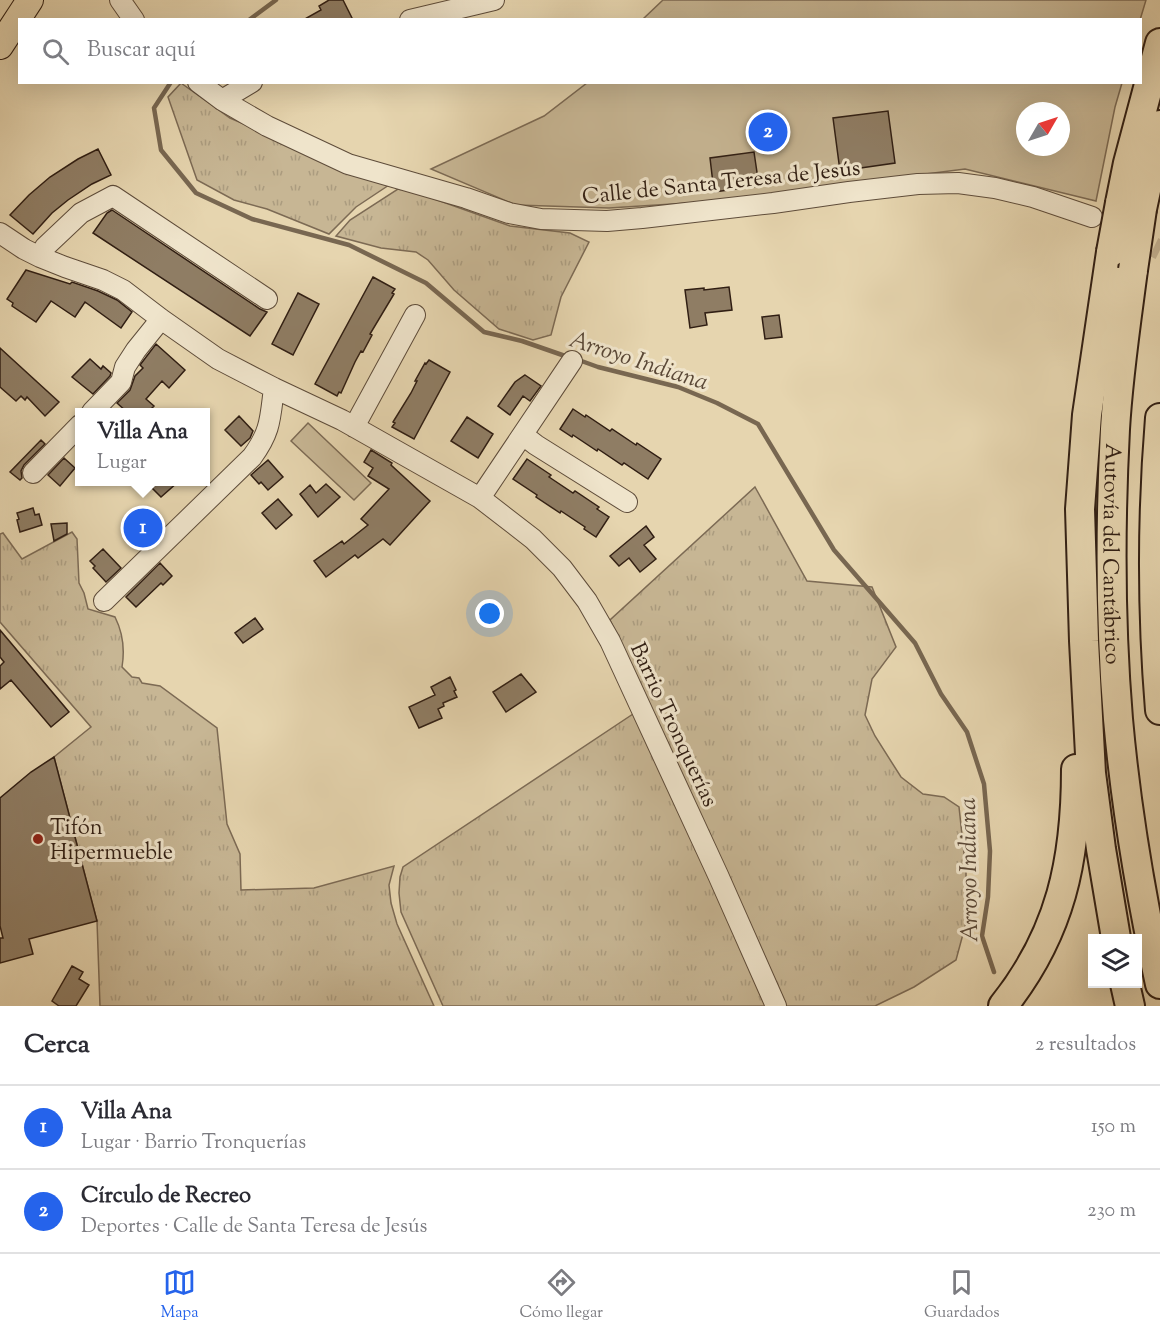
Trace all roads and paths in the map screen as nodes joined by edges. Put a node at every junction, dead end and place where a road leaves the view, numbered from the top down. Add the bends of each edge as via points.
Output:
1 (30, 0) edge
2 (120, 0) edge
3 (494, 0) edge
4 (18, 18) edge
5 (18, 18) edge
6 (133, 18) edge
7 (418, 18) edge
8 (1160, 43) edge
9 (0, 46) edge
10 (201, 84) edge
11 (249, 84) edge
12 (222, 100) junction
13 (1160, 125) edge
14 (1131, 206) junction
15 (1092, 217) dead end
16 (0, 233) edge
17 (39, 257) junction
18 (267, 299) dead end
19 (415, 315) dead end
20 (161, 319) junction
21 (572, 361) dead end
22 (274, 388) junction
23 (96, 408) edge
24 (1160, 418) edge
25 (354, 427) junction
26 (75, 430) edge
27 (530, 440) junction
28 (33, 473) dead end
29 (480, 498) junction
30 (627, 502) dead end
31 (1080, 509) junction
32 (104, 600) dead end
33 (1160, 710) edge
34 (1115, 934) edge
35 (1160, 984) edge
36 (1126, 988) edge
37 (776, 1006) edge
38 (1003, 1006) edge
39 (1130, 1006) edge

1 - 4 main road
2 - 6 street
3 - 7 street
5 - 9 main road
8 - 14 highway via 1128,163
10 - 12 street, Calle de Santa Teresa de Jesús
11 - 12 street
12 - 15 street, Calle de Santa Teresa de Jesús via 348,164 541,219 607,221 896,186 958,183 1033,197
13 - 14 highway, Autovía del Cantábrico
14 - 31 highway, bridge via 1111,252 1087,415
14 - 35 highway, Autovía del Cantábrico, bridge via 1133,270 1115,428 1113,642 1128,806
16 - 17 street, Barrio Tronquerías
17 - 18 street via 81,213 113,196
17 - 20 street, Barrio Tronquerías via 103,280
19 - 25 street
20 - 22 street, Barrio Tronquerías via 218,359
20 - 23 street via 125,367 121,382
21 - 27 street
22 - 25 street, Barrio Tronquerías
22 - 32 street via 270,424 252,457
24 - 33 highway, Autovía del Cantábrico via 1155,531
25 - 29 street, Barrio Tronquerías
26 - 28 street
27 - 29 street
27 - 30 street
29 - 37 street, Barrio Tronquerías via 533,539 587,601 610,641
31 - 34 highway via 1091,773
31 - 38 highway via 1073,570 1076,793 1071,854 1048,934 1027,974
36 - 39 highway

